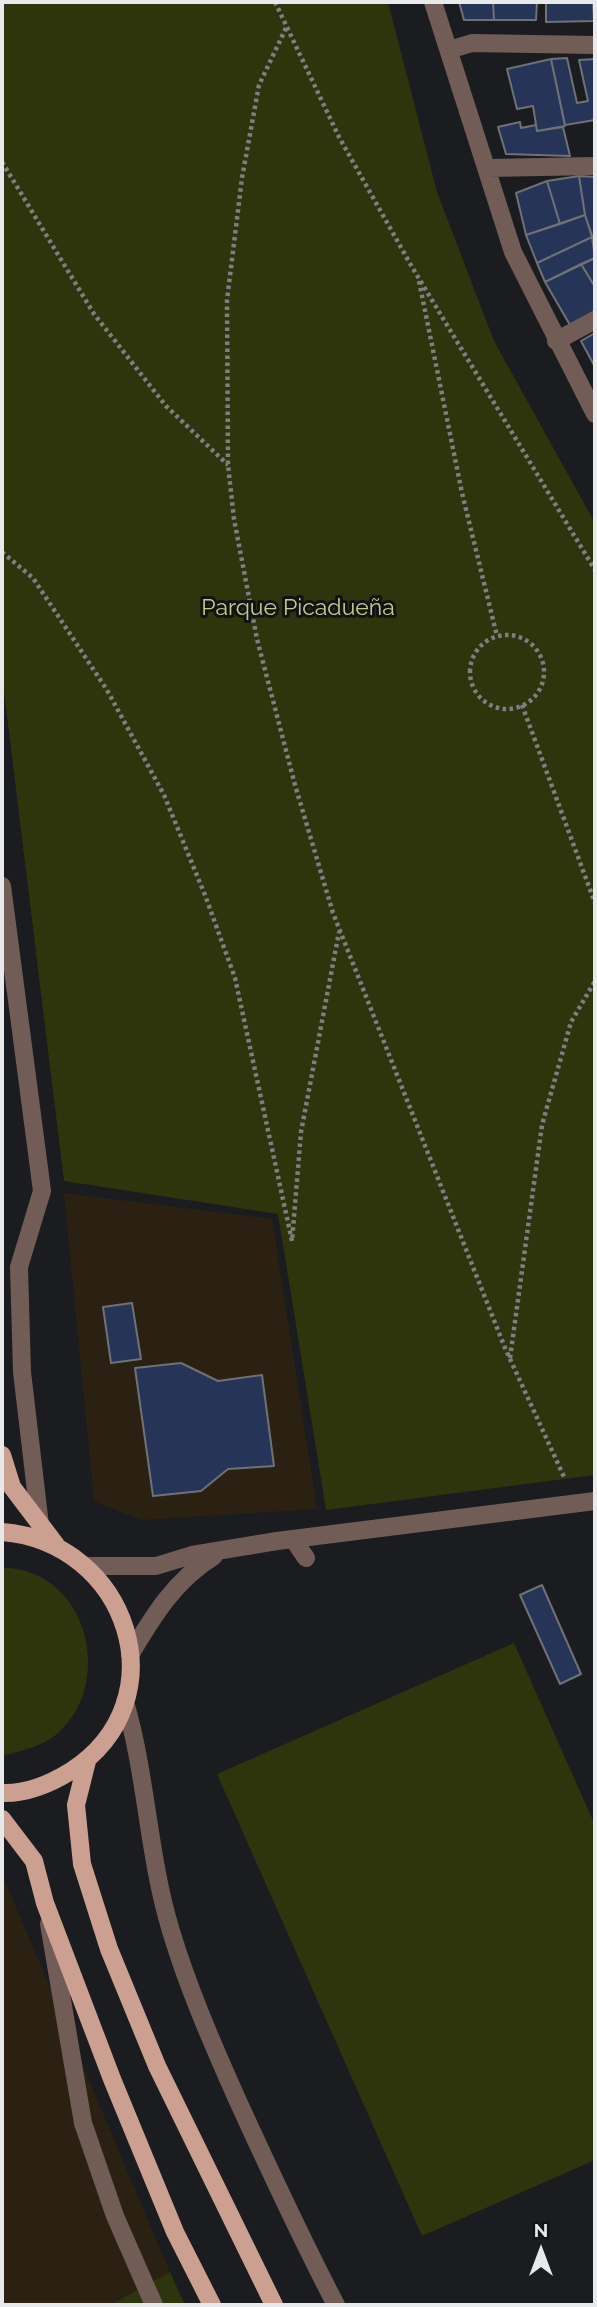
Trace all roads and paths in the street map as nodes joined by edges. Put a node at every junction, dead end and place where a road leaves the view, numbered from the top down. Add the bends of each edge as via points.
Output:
1 (275, 2) edge
2 (433, 2) edge
3 (286, 27) junction
4 (595, 45) edge
5 (449, 50) junction
6 (2, 162) edge
7 (595, 166) edge
8 (488, 168) junction
9 (418, 277) junction
10 (595, 320) edge
11 (556, 341) junction
12 (595, 414) edge
13 (228, 465) junction
14 (2, 552) edge
15 (595, 570) edge
16 (497, 636) junction
17 (522, 705) junction
18 (2, 886) edge
19 (595, 903) edge
20 (340, 929) junction
21 (595, 981) edge
22 (510, 1359) junction
23 (2, 1455) edge
24 (565, 1479) dead end
25 (595, 1501) edge
26 (40, 1525) junction
27 (2, 1532) edge
28 (293, 1539) junction
29 (56, 1545) junction
30 (226, 1549) junction
31 (306, 1558) dead end
32 (87, 1566) junction
33 (130, 1655) junction
34 (125, 1702) junction
35 (87, 1761) junction
36 (2, 1793) edge
37 (2, 1819) edge
38 (46, 1903) junction
39 (154, 2305) edge
40 (212, 2305) edge
41 (274, 2305) edge
42 (336, 2305) edge

1 - 3 path
2 - 5 street
3 - 9 path via 339,136
3 - 13 path via 259,85 242,178 227,300
4 - 5 street via 472,43
5 - 8 street
6 - 13 path via 94,314 166,406
7 - 8 street
8 - 11 street via 513,252
9 - 15 path
9 - 16 path
10 - 11 street
11 - 12 street
13 - 20 path via 257,639 295,785
14 - 20 path via 33,578 107,690 174,820 235,978 292,1241 301,1132
16 - 17 path via 521,638 540,654 544,677 540,689
16 - 17 path via 486,641 472,661 472,684 478,695 498,708
17 - 19 path
18 - 26 street via 42,1191 19,1267 22,1372
20 - 22 path
21 - 22 path via 571,1022 542,1125
22 - 24 path
23 - 26 main road via 12,1487
25 - 28 street
26 - 29 main road
27 - 29 main road
28 - 30 street
28 - 31 street
29 - 32 main road
30 - 32 street via 156,1566
30 - 33 street via 191,1570 172,1590
32 - 33 main road via 118,1608
33 - 34 main road
34 - 35 main road via 107,1738
34 - 42 street via 138,1748 155,1872 171,1933 214,2046
35 - 36 main road via 52,1783
35 - 41 main road via 76,1805 82,1864 109,1949 157,2066
37 - 38 main road via 34,1861
38 - 39 street via 83,2123 115,2216
38 - 40 main road via 117,2092 175,2232

